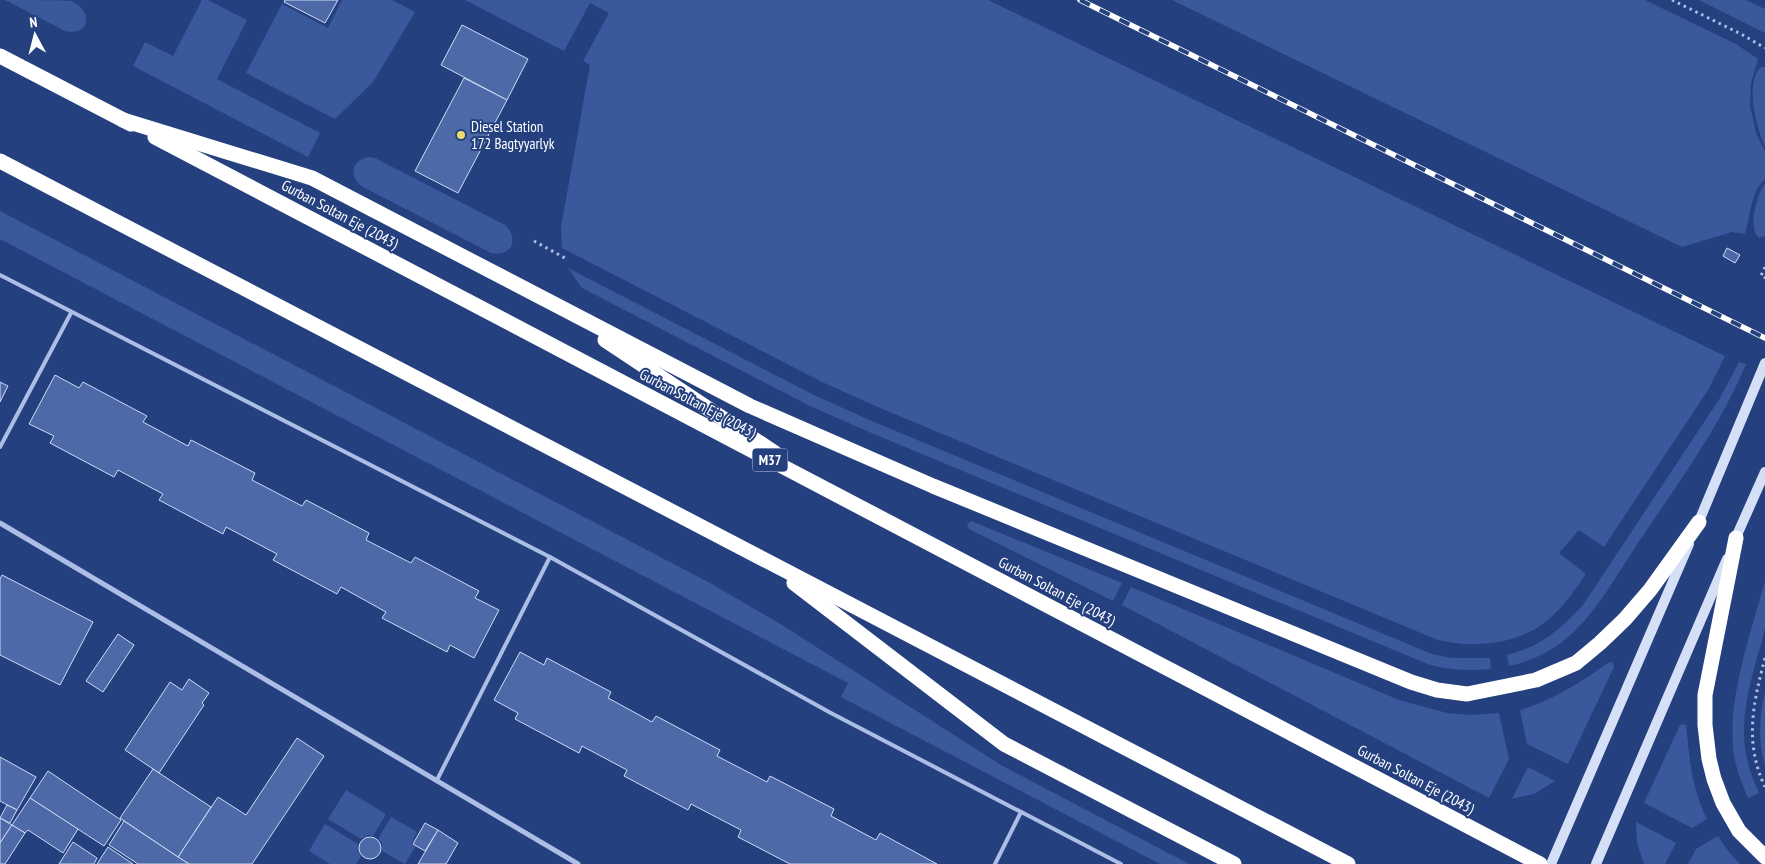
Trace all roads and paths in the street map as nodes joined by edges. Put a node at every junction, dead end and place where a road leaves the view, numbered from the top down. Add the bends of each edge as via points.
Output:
1 (1672, 0) edge
2 (1765, 48) edge
3 (0, 56) edge
4 (123, 120) junction
5 (0, 161) edge
6 (534, 241) dead end
7 (566, 258) dead end
8 (1765, 267) edge
9 (0, 275) edge
10 (1765, 278) edge
11 (540, 296) junction
12 (71, 312) junction
13 (1765, 363) edge
14 (0, 447) edge
15 (1765, 472) edge
16 (845, 500) junction
17 (1699, 522) junction
18 (0, 523) edge
19 (1736, 538) junction
20 (550, 557) junction
21 (761, 558) junction
22 (1765, 658) edge
23 (437, 780) junction
24 (1765, 787) edge
25 (1021, 812) junction
26 (1765, 857) edge
27 (578, 864) edge
28 (995, 864) edge
29 (1121, 864) edge
30 (1234, 864) edge
31 (1348, 864) edge
32 (1540, 864) edge
33 (1551, 864) edge
34 (1596, 864) edge

1 - 2 path
3 - 4 highway, Gurban Soltan Eje (2043) / M37
4 - 11 highway via 312,178
4 - 16 highway, Gurban Soltan Eje (2043) / M37
5 - 21 highway
6 - 7 path
8 - 10 path via 1761,276
9 - 12 lane
11 - 16 highway
11 - 17 highway via 750,406 932,486 1437,690 1467,694 1505,687 1536,680 1576,662 1625,619
12 - 14 lane
12 - 20 lane
13 - 17 street
15 - 19 street
16 - 32 highway, Gurban Soltan Eje (2043) / M37
17 - 33 street
18 - 23 street
19 - 26 highway via 1706,695 1706,734 1714,779 1724,802 1740,831
19 - 34 street
20 - 23 lane
20 - 25 lane via 829,712
21 - 30 highway via 1004,744
21 - 31 highway
22 - 24 path via 1754,703 1752,734 1755,759
23 - 27 street
25 - 28 lane
25 - 29 lane

